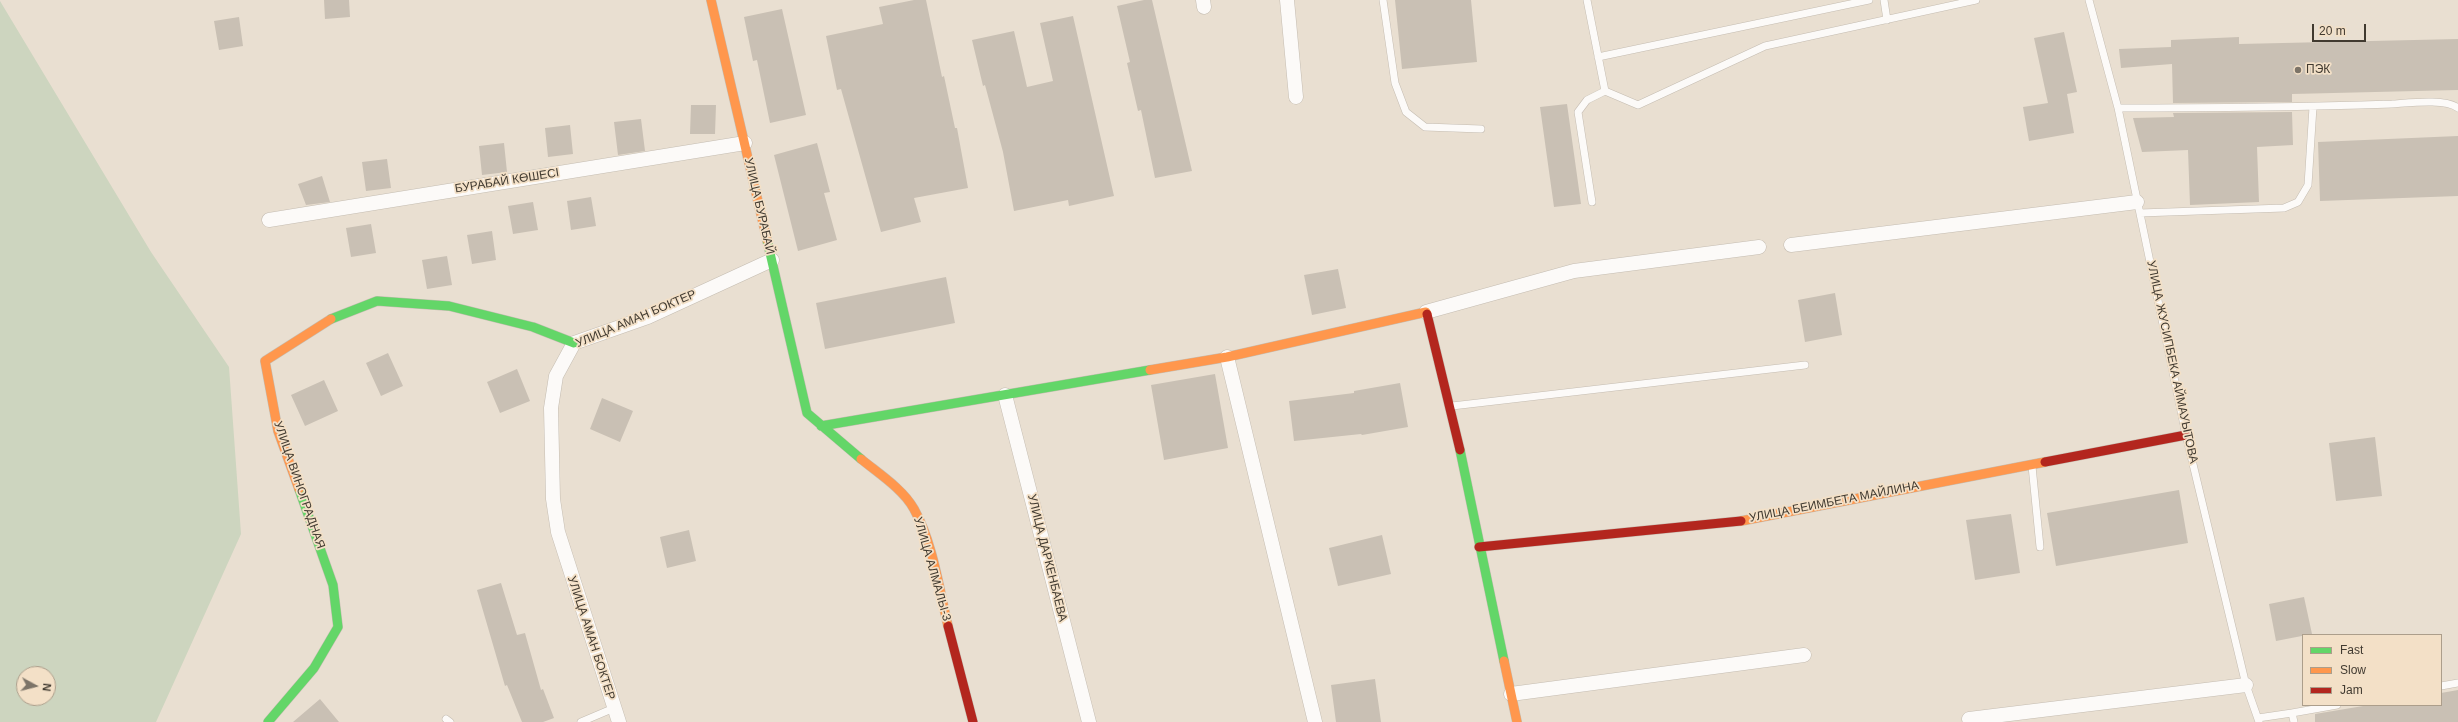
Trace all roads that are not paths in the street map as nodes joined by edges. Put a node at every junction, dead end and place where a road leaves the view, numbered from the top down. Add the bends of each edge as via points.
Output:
1 (711, 0) edge
2 (1287, 0) edge
3 (1383, 0) edge
4 (1587, 0) edge
5 (1869, 0) edge
6 (1884, 0) edge
7 (1976, 0) edge
8 (2089, 0) edge
9 (1887, 20) junction
10 (1598, 56) junction
11 (1605, 91) junction
12 (1296, 97) dead end
13 (2313, 107) junction
14 (2118, 108) junction
15 (2458, 108) edge
16 (1481, 129) dead end
17 (744, 143) junction
18 (1592, 202) dead end
19 (2139, 207) junction
20 (269, 220) dead end
21 (1791, 245) dead end
22 (1759, 247) dead end
23 (772, 260) junction
24 (1426, 312) junction
25 (574, 343) junction
26 (1226, 357) junction
27 (1805, 365) dead end
28 (1005, 395) junction
29 (1451, 406) junction
30 (807, 413) joint
31 (821, 426) junction
32 (2186, 435) junction
33 (2032, 464) junction
34 (1479, 547) junction
35 (2040, 547) dead end
36 (1804, 655) dead end
37 (2458, 683) edge
38 (2246, 685) junction
39 (2442, 686) edge
40 (1511, 694) junction
41 (2331, 706) edge
42 (614, 708) junction
43 (2292, 713) junction
44 (1969, 719) dead end
45 (274, 720) edge
46 (2258, 720) edge
47 (581, 722) edge
48 (618, 722) edge
49 (973, 722) edge
50 (1089, 722) edge
51 (1315, 722) edge
52 (1517, 722) edge
53 (2294, 722) edge

1 - 17 street, УЛИЦА БУРАБАЙ
2 - 12 street
3 - 16 lane via 1395,83 1406,112 1425,127
4 - 10 lane
5 - 10 lane
6 - 9 lane
7 - 9 lane
8 - 14 lane, УЛИЦА ЖУСИПБЕКА АЙМАУЫТОВА
9 - 11 lane via 1765,46 1638,105
10 - 11 lane
11 - 18 lane via 1587,100 1578,112
13 - 14 lane
13 - 15 lane via 2434,102 2455,105
13 - 19 lane via 2308,185 2298,202 2284,208
14 - 19 lane, УЛИЦА ЖУСИПБЕКА АЙМАУЫТОВА
17 - 20 street, БУРАБАЙ КӨШЕСІ
17 - 23 street, УЛИЦА БУРАБАЙ
19 - 21 street
19 - 32 lane, УЛИЦА ЖУСИПБЕКА АЙМАУЫТОВА
22 - 24 street via 1574,271
23 - 25 street, УЛИЦА АМАН БОКТЕР via 648,317
23 - 30 street, УЛИЦА БУРАБАЙ
24 - 26 street
24 - 29 street
25 - 42 street, УЛИЦА АМАН БОКТЕР via 556,376 551,408 554,499 558,532
25 - 45 street, УЛИЦА ВИНОГРАДНАЯ via 533,327 449,306 377,301 335,316 265,361 278,431 333,585 338,627 314,668
26 - 28 street
26 - 51 street
27 - 29 lane
28 - 31 street
28 - 50 street, УЛИЦА ДАРКЕНБАЕВА
29 - 34 street
30 - 31 street, УЛИЦА АЛМАЛЫ-3
31 - 49 street, УЛИЦА АЛМАЛЫ-3 via 895,487 914,508 928,546
32 - 33 street, УЛИЦА БЕИМБЕТА МАЙЛИНА
32 - 38 lane, УЛИЦА ЖУСИПБЕКА АЙМАУЫТОВА
33 - 34 street, УЛИЦА БЕИМБЕТА МАЙЛИНА via 1735,522
33 - 35 lane
34 - 40 street
36 - 40 street
37 - 39 lane
38 - 44 street
38 - 46 lane, УЛИЦА ЖУСИПБЕКА АЙМАУЫТОВА
40 - 52 street
41 - 43 lane
42 - 47 lane
42 - 48 street, УЛИЦА АМАН БОКТЕР
43 - 46 lane
43 - 53 lane

